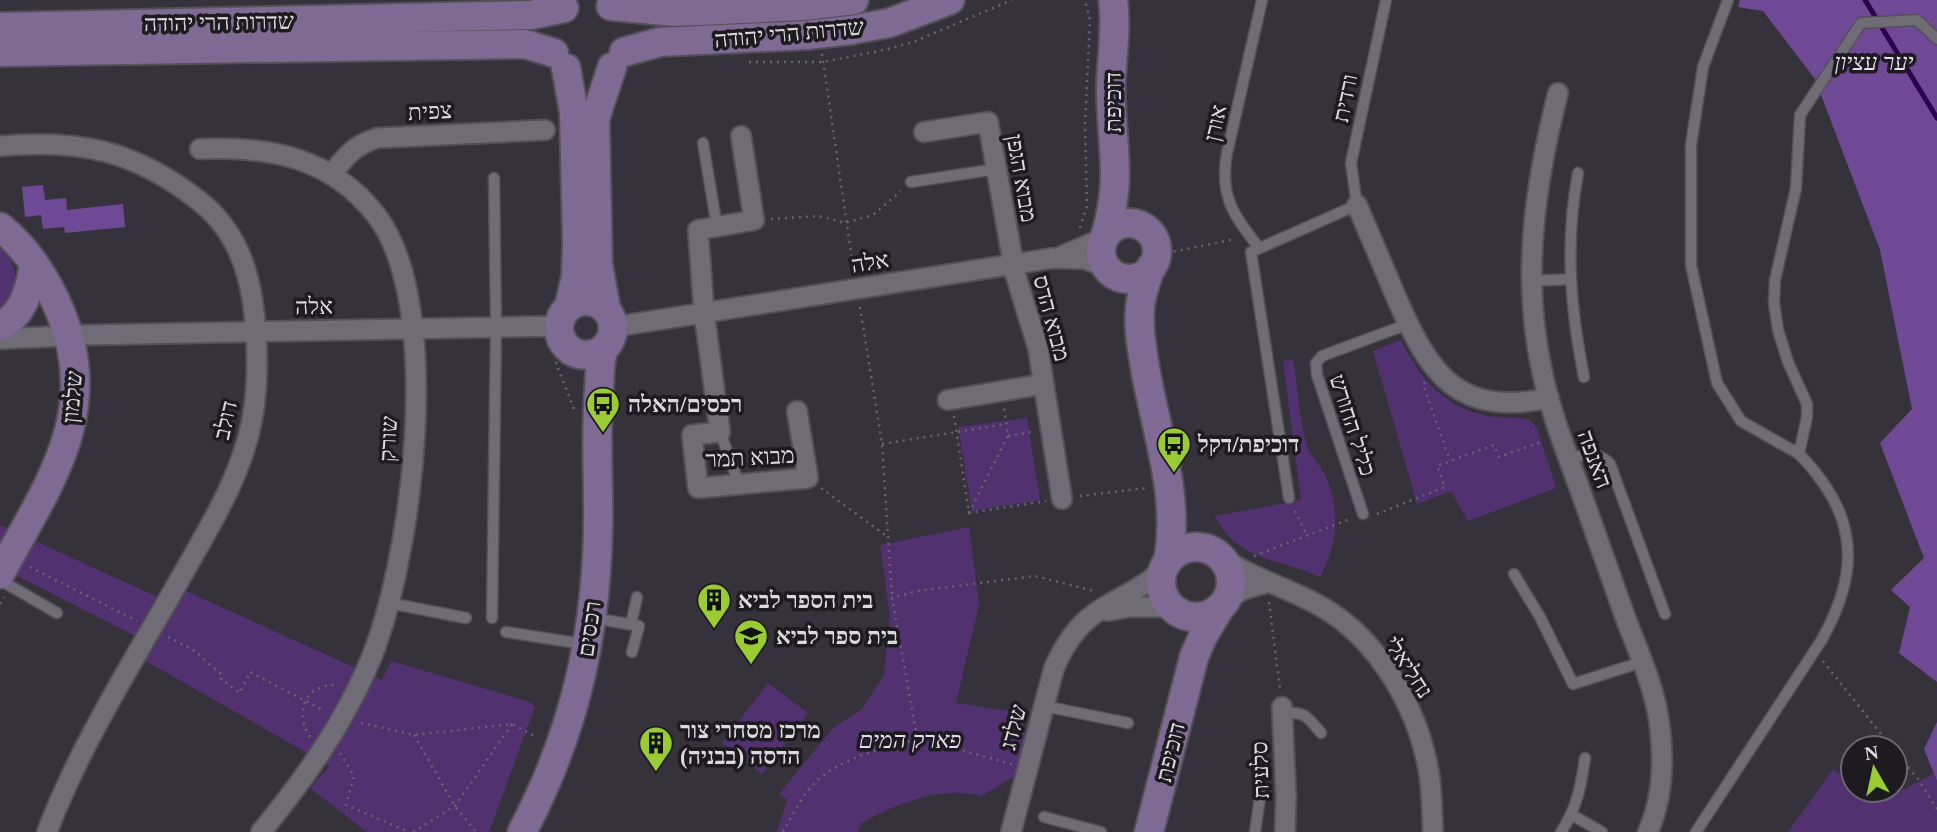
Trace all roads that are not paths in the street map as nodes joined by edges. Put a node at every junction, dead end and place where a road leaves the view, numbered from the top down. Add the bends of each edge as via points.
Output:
1 (854, 0) edge
2 (950, 0) edge
3 (1113, 0) edge
4 (1126, 0) edge
5 (1262, 0) edge
6 (1386, 0) edge
7 (1728, 0) edge
8 (604, 3) edge
9 (572, 4) edge
10 (0, 27) edge
11 (1115, 33) junction
12 (1937, 39) edge
13 (0, 52) edge
14 (618, 59) junction
15 (560, 60) junction
16 (1558, 93) dead end
17 (545, 130) dead end
18 (925, 132) dead end
19 (741, 136) dead end
20 (703, 143) dead end
21 (0, 146) edge
22 (200, 149) dead end
23 (996, 169) junction
24 (1115, 172) junction
25 (1578, 173) dead end
26 (331, 175) junction
27 (494, 178) dead end
28 (911, 182) road end
29 (1357, 205) junction
30 (0, 227) edge
31 (717, 227) junction
32 (1145, 228) junction
33 (1105, 236) junction
34 (1259, 248) junction
35 (1053, 258) junction
36 (1154, 261) junction
37 (34, 264) junction
38 (1013, 264) junction
39 (1111, 271) junction
40 (1570, 279) junction
41 (1532, 281) junction
42 (704, 312) junction
43 (564, 316) junction
44 (1408, 324) junction
45 (0, 326) edge
46 (496, 327) junction
47 (1140, 328) junction
48 (413, 329) junction
49 (257, 332) junction
50 (71, 335) junction
51 (0, 339) edge
52 (596, 339) junction
53 (1584, 377) dead end
54 (1044, 384) junction
55 (1549, 398) junction
56 (950, 399) road end
57 (797, 411) dead end
58 (720, 432) junction
59 (1794, 451) junction
60 (1569, 459) junction
61 (1168, 478) junction
62 (739, 484) junction
63 (1289, 498) road end
64 (1062, 499) road end
65 (1363, 514) road end
66 (1223, 558) junction
67 (1167, 564) junction
68 (3, 570) edge
69 (1514, 575) dead end
70 (1266, 583) junction
71 (637, 597) dead end
72 (389, 603) junction
73 (1223, 604) junction
74 (1174, 608) junction
75 (57, 613) dead end
76 (1665, 614) dead end
77 (592, 617) junction
78 (466, 618) dead end
79 (492, 618) dead end
80 (631, 624) junction
81 (506, 632) dead end
82 (1070, 638) junction
83 (587, 645) junction
84 (632, 652) dead end
85 (1642, 662) junction
86 (1190, 672) junction
87 (1044, 706) junction
88 (1282, 710) joint
89 (1128, 723) dead end
90 (1321, 733) dead end
91 (1585, 758) dead end
92 (1261, 790) dead end
93 (1572, 815) junction
94 (1044, 817) dead end
95 (47, 832) edge
96 (261, 832) edge
97 (522, 832) edge
98 (1011, 832) edge
99 (1101, 832) edge
100 (1149, 832) edge
101 (1255, 832) edge
102 (1285, 832) edge
103 (1433, 832) edge
104 (1561, 832) edge
105 (1602, 832) edge
106 (1648, 832) edge
107 (1696, 832) edge

1 - 8 street, שדרות הרי יהודה via 676,12
2 - 14 street, שדרות הרי יהודה via 890,23 851,30 660,42
3 - 11 street, דוכיפת
4 - 11 street, דוכיפת
5 - 34 lane, אורן via 1225,170 1230,206
6 - 29 lane, ורדית via 1351,163
7 - 59 lane via 1703,67 1691,145 1691,265 1717,383 1741,421
8 - 14 street via 624,22 626,42
9 - 10 street, שדרות הרי יהודה via 531,15
9 - 15 street via 557,15 550,33
11 - 24 street, דוכיפת via 1111,92
12 - 59 lane via 1917,20 1861,23 1800,115 1796,188 1779,258 1774,303 1782,346 1807,404
13 - 15 street, שדרות הרי יהודה via 525,44
14 - 15 street, שדרות הרי יהודה via 604,72 584,75
14 - 52 street, רכסים via 595,118
15 - 43 street via 574,111 577,243 576,276
16 - 41 street, האנפה via 1537,192
17 - 26 street, צפית via 377,138 359,144
18 - 23 street, מבוא הגפן via 988,122
19 - 31 street via 754,220
20 - 31 lane
21 - 49 street, דולב via 84,146 124,156 187,191 214,212 234,239 245,263
22 - 26 street, שורק via 235,147 293,156
23 - 28 lane
23 - 38 street, מבוא הגפן
24 - 32 street, דוכיפת
24 - 33 street, דוכיפת
25 - 40 lane
26 - 48 street, שורק via 376,214 394,243 409,293
27 - 46 lane
29 - 34 lane
29 - 44 street
30 - 37 street, שלמון
31 - 42 street, מבוא תמר via 698,230
32 - 33 street via 1124,223
32 - 36 street via 1154,238
33 - 35 street, אלה
33 - 39 street via 1101,255
34 - 63 lane via 1251,252
35 - 38 street, אלה
35 - 39 street, אלה via 1085,259
36 - 39 street via 1145,273 1133,278
36 - 47 street via 1142,293
37 - 45 street via 30,289 19,311
37 - 50 street, שלמון
38 - 42 street, אלה
38 - 54 street, מבוא הדס via 1036,337
39 - 47 street via 1131,302
40 - 41 lane
40 - 53 lane
41 - 55 street, האנפה via 1535,332
42 - 52 street, אלה
42 - 58 street, מבוא תמר
43 - 46 street, אלה
43 - 52 street via 562,341
43 - 52 street via 586,301 598,304
44 - 55 street via 1434,368 1455,388 1484,401 1515,404
44 - 65 lane, כליל החורש via 1322,356 1316,363
46 - 48 street, אלה
46 - 79 lane
47 - 61 street
48 - 49 street, אלה
48 - 72 street, שורק via 410,493
49 - 50 street, אלה
49 - 95 street, דולב via 257,385 239,466 221,507 87,743
50 - 51 street, אלה
50 - 68 street, שלמון via 76,369 71,429 56,472
52 - 77 street, רכסים via 601,358 587,414 598,531
54 - 56 street, מבוא הדס
54 - 64 street, מבוא הדס
55 - 60 street, האנפה
57 - 62 street, מבוא תמר via 808,478
58 - 62 lane
58 - 62 street, מבוא תמר via 692,435 698,488
59 - 107 lane via 1829,493 1841,518 1847,545 1846,582 1815,650
60 - 76 lane via 1595,454 1610,464
60 - 85 street, האנפה
61 - 66 street via 1190,521
61 - 67 street via 1173,519
66 - 67 street via 1208,548 1191,547
66 - 70 street, נחליאלי
66 - 73 street via 1231,588
67 - 74 street via 1162,587
67 - 82 street, שלדג via 1156,576 1088,618
68 - 75 lane
69 - 85 lane via 1573,684
70 - 73 street via 1241,590
70 - 103 street, נחליאלי via 1298,594 1350,627 1389,672 1423,748
71 - 80 lane
72 - 78 lane
72 - 96 street, שורק via 368,666 326,746
73 - 74 street via 1196,617
73 - 86 street, דוכיפת via 1203,636
74 - 82 street, שלדג via 1130,607 1103,613
74 - 86 street, דוכיפת via 1189,646
77 - 80 lane
77 - 83 street, רכסים
80 - 84 lane via 639,626
81 - 83 lane
82 - 87 street, שלדג via 1054,668
83 - 97 street, רכסים via 565,738
85 - 106 street, האנפה via 1660,726 1662,776
86 - 100 street, דוכיפת
87 - 89 lane
87 - 98 street, שלדג
88 - 90 lane via 1303,714
88 - 102 street, סלעית
91 - 93 lane
92 - 101 lane
93 - 104 lane
93 - 105 lane
94 - 99 lane

